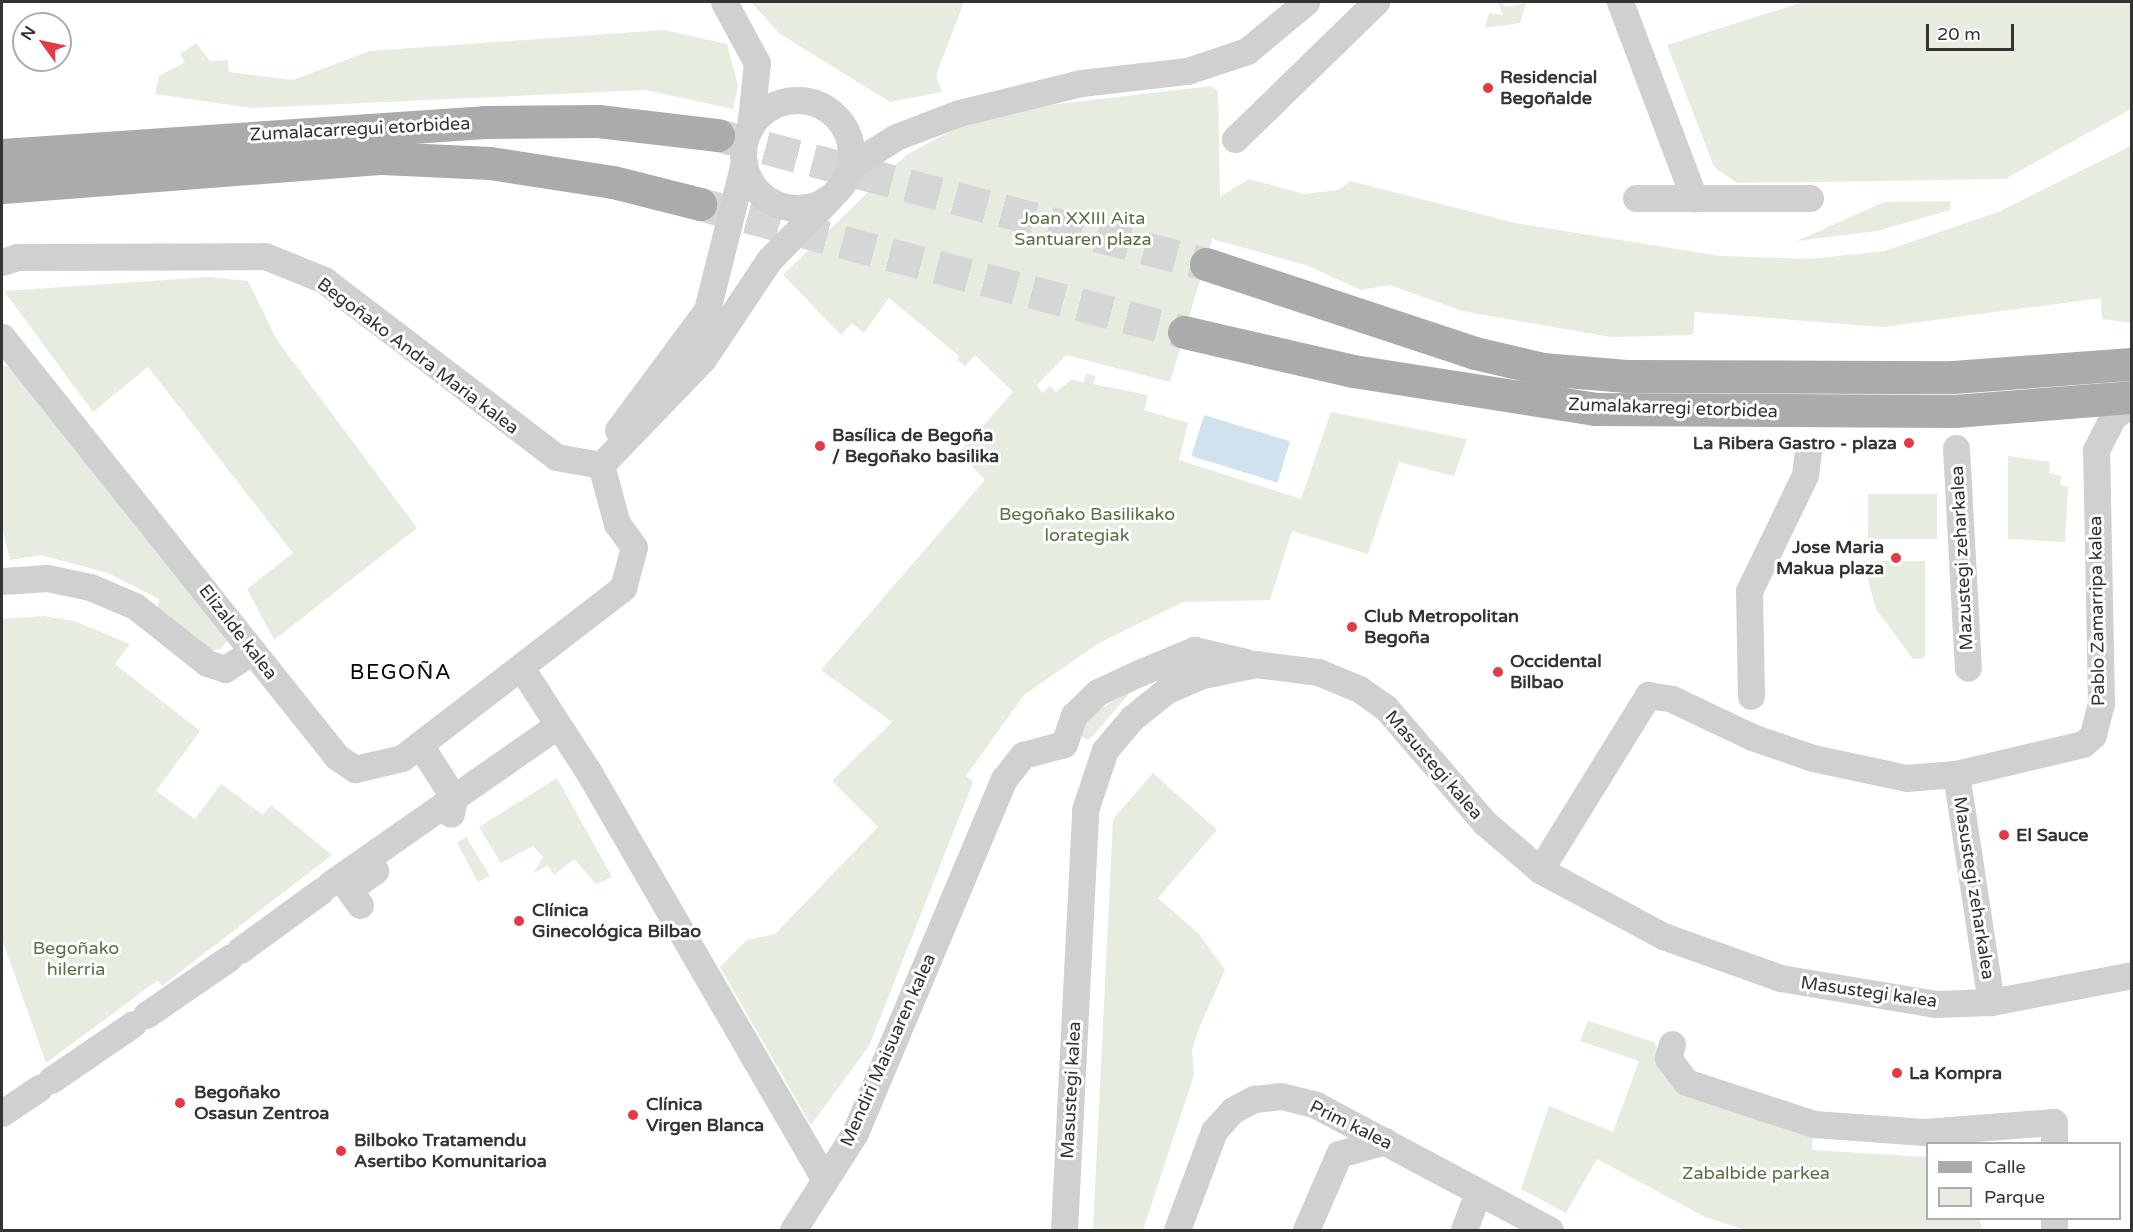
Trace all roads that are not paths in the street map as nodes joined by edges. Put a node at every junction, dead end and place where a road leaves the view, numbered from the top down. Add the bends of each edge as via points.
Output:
1 (724, 2) edge
2 (1279, 2) edge
3 (1306, 2) edge
4 (1376, 2) edge
5 (1620, 2) edge
6 (1269, 35) junction
7 (750, 128) junction
8 (718, 135) tunnel mouth
9 (1235, 139) dead end
10 (2, 155) edge
11 (744, 163) junction
12 (850, 166) junction
13 (2, 186) edge
14 (829, 198) junction
15 (1636, 198) dead end
16 (1694, 198) junction
17 (1809, 198) dead end
18 (700, 204) tunnel mouth
19 (7, 256) edge
20 (1206, 264) tunnel mouth
21 (1184, 332) tunnel mouth
22 (2, 337) edge
23 (2132, 364) edge
24 (2132, 399) edge
25 (1956, 448) dead end
26 (1808, 452) dead end
27 (606, 461) junction
28 (2, 581) edge
29 (253, 651) junction
30 (1256, 664) junction
31 (1968, 668) dead end
32 (522, 669) junction
33 (1751, 696) dead end
34 (556, 726) junction
35 (1064, 744) junction
36 (420, 745) junction
37 (1096, 769) junction
38 (1956, 774) junction
39 (454, 798) junction
40 (1540, 870) junction
41 (360, 905) dead end
42 (2132, 975) edge
43 (1991, 1002) junction
44 (1672, 1044) dead end
45 (1328, 1111) junction
46 (2, 1113) edge
47 (1385, 1141) junction
48 (2054, 1142) edge
49 (1339, 1154) junction
50 (825, 1180) junction
51 (1478, 1192) junction
52 (793, 1230) edge
53 (1065, 1230) edge
54 (1177, 1230) edge
55 (1306, 1230) edge
56 (1464, 1230) edge
57 (1550, 1230) edge

1 - 7 street via 758,63
2 - 6 street
3 - 6 street
4 - 9 street
5 - 16 street
6 - 12 street via 1246,51 1187,70 1081,83 958,113 896,137
7 - 11 street
7 - 12 street via 775,105 800,101 824,107 847,132
8 - 10 main road, Zumalacarregui etorbidea via 598,121 484,122
11 - 14 street via 749,180 776,204 803,208
11 - 27 street via 707,310 620,425
12 - 14 street
13 - 18 main road, Zumalacarregui etorbidea via 382,158 490,163 613,182
14 - 27 street via 769,260 703,359
15 - 16 street
16 - 17 street
19 - 27 street, Begoñako Andra Maria kalea via 265,256 324,280 556,457
20 - 23 main road, Zumalakarregi etorbidea via 1475,353 1543,369 1626,376 1953,377
21 - 24 main road, Zumalakarregi etorbidea via 1353,371 1595,409 1954,411
22 - 29 street, Elizalde kalea
24 - 38 street, Pablo Zamarripa kalea via 2113,417 2096,450 2101,704 2093,735 2059,753
25 - 31 street, Mazustegi zeharkalea
26 - 33 street via 1805,475 1749,591
27 - 32 street via 617,524 633,547 632,567 623,588
28 - 29 street via 47,578 99,591 135,606 207,663 225,669
29 - 36 street, Elizalde kalea via 337,757 356,769 382,766
30 - 35 street via 1194,650 1098,692 1074,715
30 - 37 street, Masustegi kalea via 1203,675 1167,690 1131,718
30 - 40 street, Masustegi kalea via 1318,672 1386,708 1485,823
32 - 34 street
32 - 36 street, Elizalde kalea
34 - 39 street
34 - 50 street
35 - 37 street
35 - 50 street, Mendiri Maisuaren kalea via 1023,755 1004,779 855,1133
36 - 39 street
37 - 53 street, Masustegi kalea via 1085,810
38 - 40 street, Pablo Zamarripa kalea via 1906,778 1860,771 1752,737 1662,695 1648,695
38 - 43 street, Masustegi zeharkalea
39 - 41 street via 452,812 429,836 349,889
39 - 46 street
40 - 43 street, Masustegi kalea via 1663,936 1780,978 1926,1003
42 - 43 street, Masustegi kalea
44 - 48 street via 1668,1058 1686,1082 1814,1124 1924,1132 2054,1122
45 - 47 street, Prim kalea
45 - 49 street via 1340,1138
45 - 54 street, Prim kalea via 1281,1096 1254,1099 1233,1110 1208,1142
47 - 49 street
47 - 51 street, Prim kalea
49 - 55 street
50 - 52 street, Mendiri Maisuaren kalea
51 - 56 street
51 - 57 street, Prim kalea

